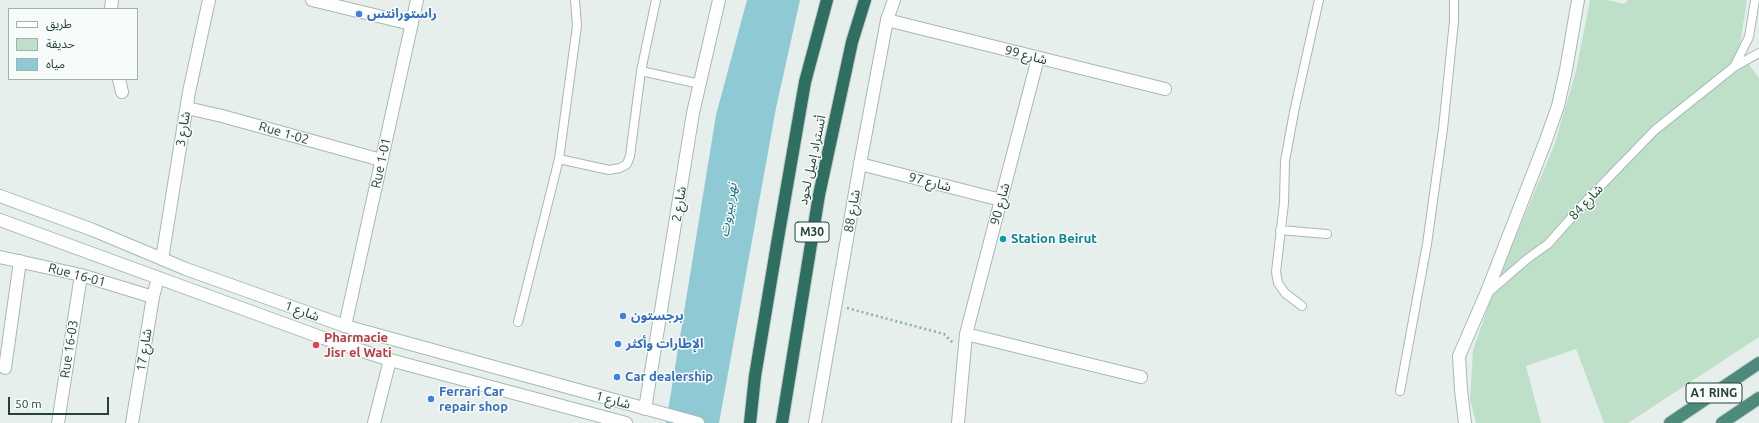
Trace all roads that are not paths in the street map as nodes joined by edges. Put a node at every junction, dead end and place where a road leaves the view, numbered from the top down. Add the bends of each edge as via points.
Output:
1 (209, 0) edge
2 (312, 0) edge
3 (417, 0) edge
4 (575, 0) edge
5 (656, 0) edge
6 (719, 0) edge
7 (827, 0) edge
8 (865, 0) edge
9 (894, 0) edge
10 (1319, 0) edge
11 (1454, 0) edge
12 (1578, 0) edge
13 (1755, 0) edge
14 (888, 20) junction
15 (411, 24) junction
16 (1759, 53) edge
17 (1038, 58) junction
18 (1734, 67) junction
19 (641, 71) junction
20 (119, 80) edge
21 (700, 84) junction
22 (1165, 89) dead end
23 (122, 92) dead end
24 (187, 108) junction
25 (559, 158) junction
26 (381, 160) junction
27 (860, 164) junction
28 (0, 196) edge
29 (1001, 200) junction
30 (0, 220) edge
31 (1280, 230) junction
32 (1327, 234) dead end
33 (0, 257) edge
34 (162, 259) junction
35 (20, 261) junction
36 (81, 275) junction
37 (158, 278) junction
38 (1486, 294) junction
39 (153, 297) junction
40 (1302, 306) dead end
41 (518, 322) dead end
42 (345, 326) junction
43 (966, 334) junction
44 (390, 360) junction
45 (1759, 363) edge
46 (5, 368) dead end
47 (1141, 377) dead end
48 (1400, 391) dead end
49 (1759, 398) edge
50 (645, 409) junction
51 (58, 423) edge
52 (132, 423) edge
53 (374, 423) edge
54 (626, 423) edge
55 (698, 423) edge
56 (750, 423) edge
57 (782, 423) edge
58 (815, 423) edge
59 (958, 423) edge
60 (1465, 423) edge
61 (1670, 423) edge
62 (1722, 423) edge

1 - 24 street, شارع 3
2 - 15 street
3 - 15 street, Rue 1-01
4 - 25 lane via 576,26
5 - 19 lane
6 - 21 street, شارع 2
7 - 56 highway, أتستراد إميل لحود / M30 via 805,82 775,252
8 - 57 highway, أتستراد إميل لحود / M30 via 852,42 819,196
9 - 14 street, شارع 88
10 - 31 lane via 1285,161 1284,204
11 - 48 lane via 1441,144 1427,244
12 - 38 street via 1558,106 1522,206
13 - 18 lane, شارع 84 via 1749,37
14 - 17 street, شارع 99
14 - 27 street, شارع 88
15 - 26 street, Rue 1-01
16 - 18 lane
17 - 22 street, شارع 99
17 - 29 street, شارع 90
18 - 38 lane, شارع 84 via 1655,130 1548,244 1526,259
19 - 21 lane
19 - 25 lane via 627,164 609,170
20 - 23 street
21 - 50 street, شارع 2 via 693,113
24 - 26 street, Rue 1-02
24 - 34 street, شارع 3
25 - 41 lane
26 - 42 street, Rue 1-01
27 - 29 street, شارع 97
27 - 58 street, شارع 88
28 - 34 street, شارع 1 via 93,230
29 - 43 street, شارع 90
30 - 37 street, شارع 1
31 - 32 lane
31 - 40 lane via 1276,272 1278,283 1285,293
33 - 35 street, Rue 16-01
34 - 42 street, شارع 1
35 - 36 street, Rue 16-01
35 - 46 street
36 - 39 street, Rue 16-01
36 - 51 street, Rue 16-03
37 - 39 street, شارع 17
37 - 44 street, شارع 1
38 - 60 street, شارع 84 via 1459,356
39 - 52 street, شارع 17
42 - 50 street, شارع 1
43 - 47 street
43 - 59 street, شارع 90
44 - 53 street
44 - 54 street, شارع 1
45 - 61 highway, A1 RING
49 - 62 highway, A1 RING
50 - 55 street, شارع 1

